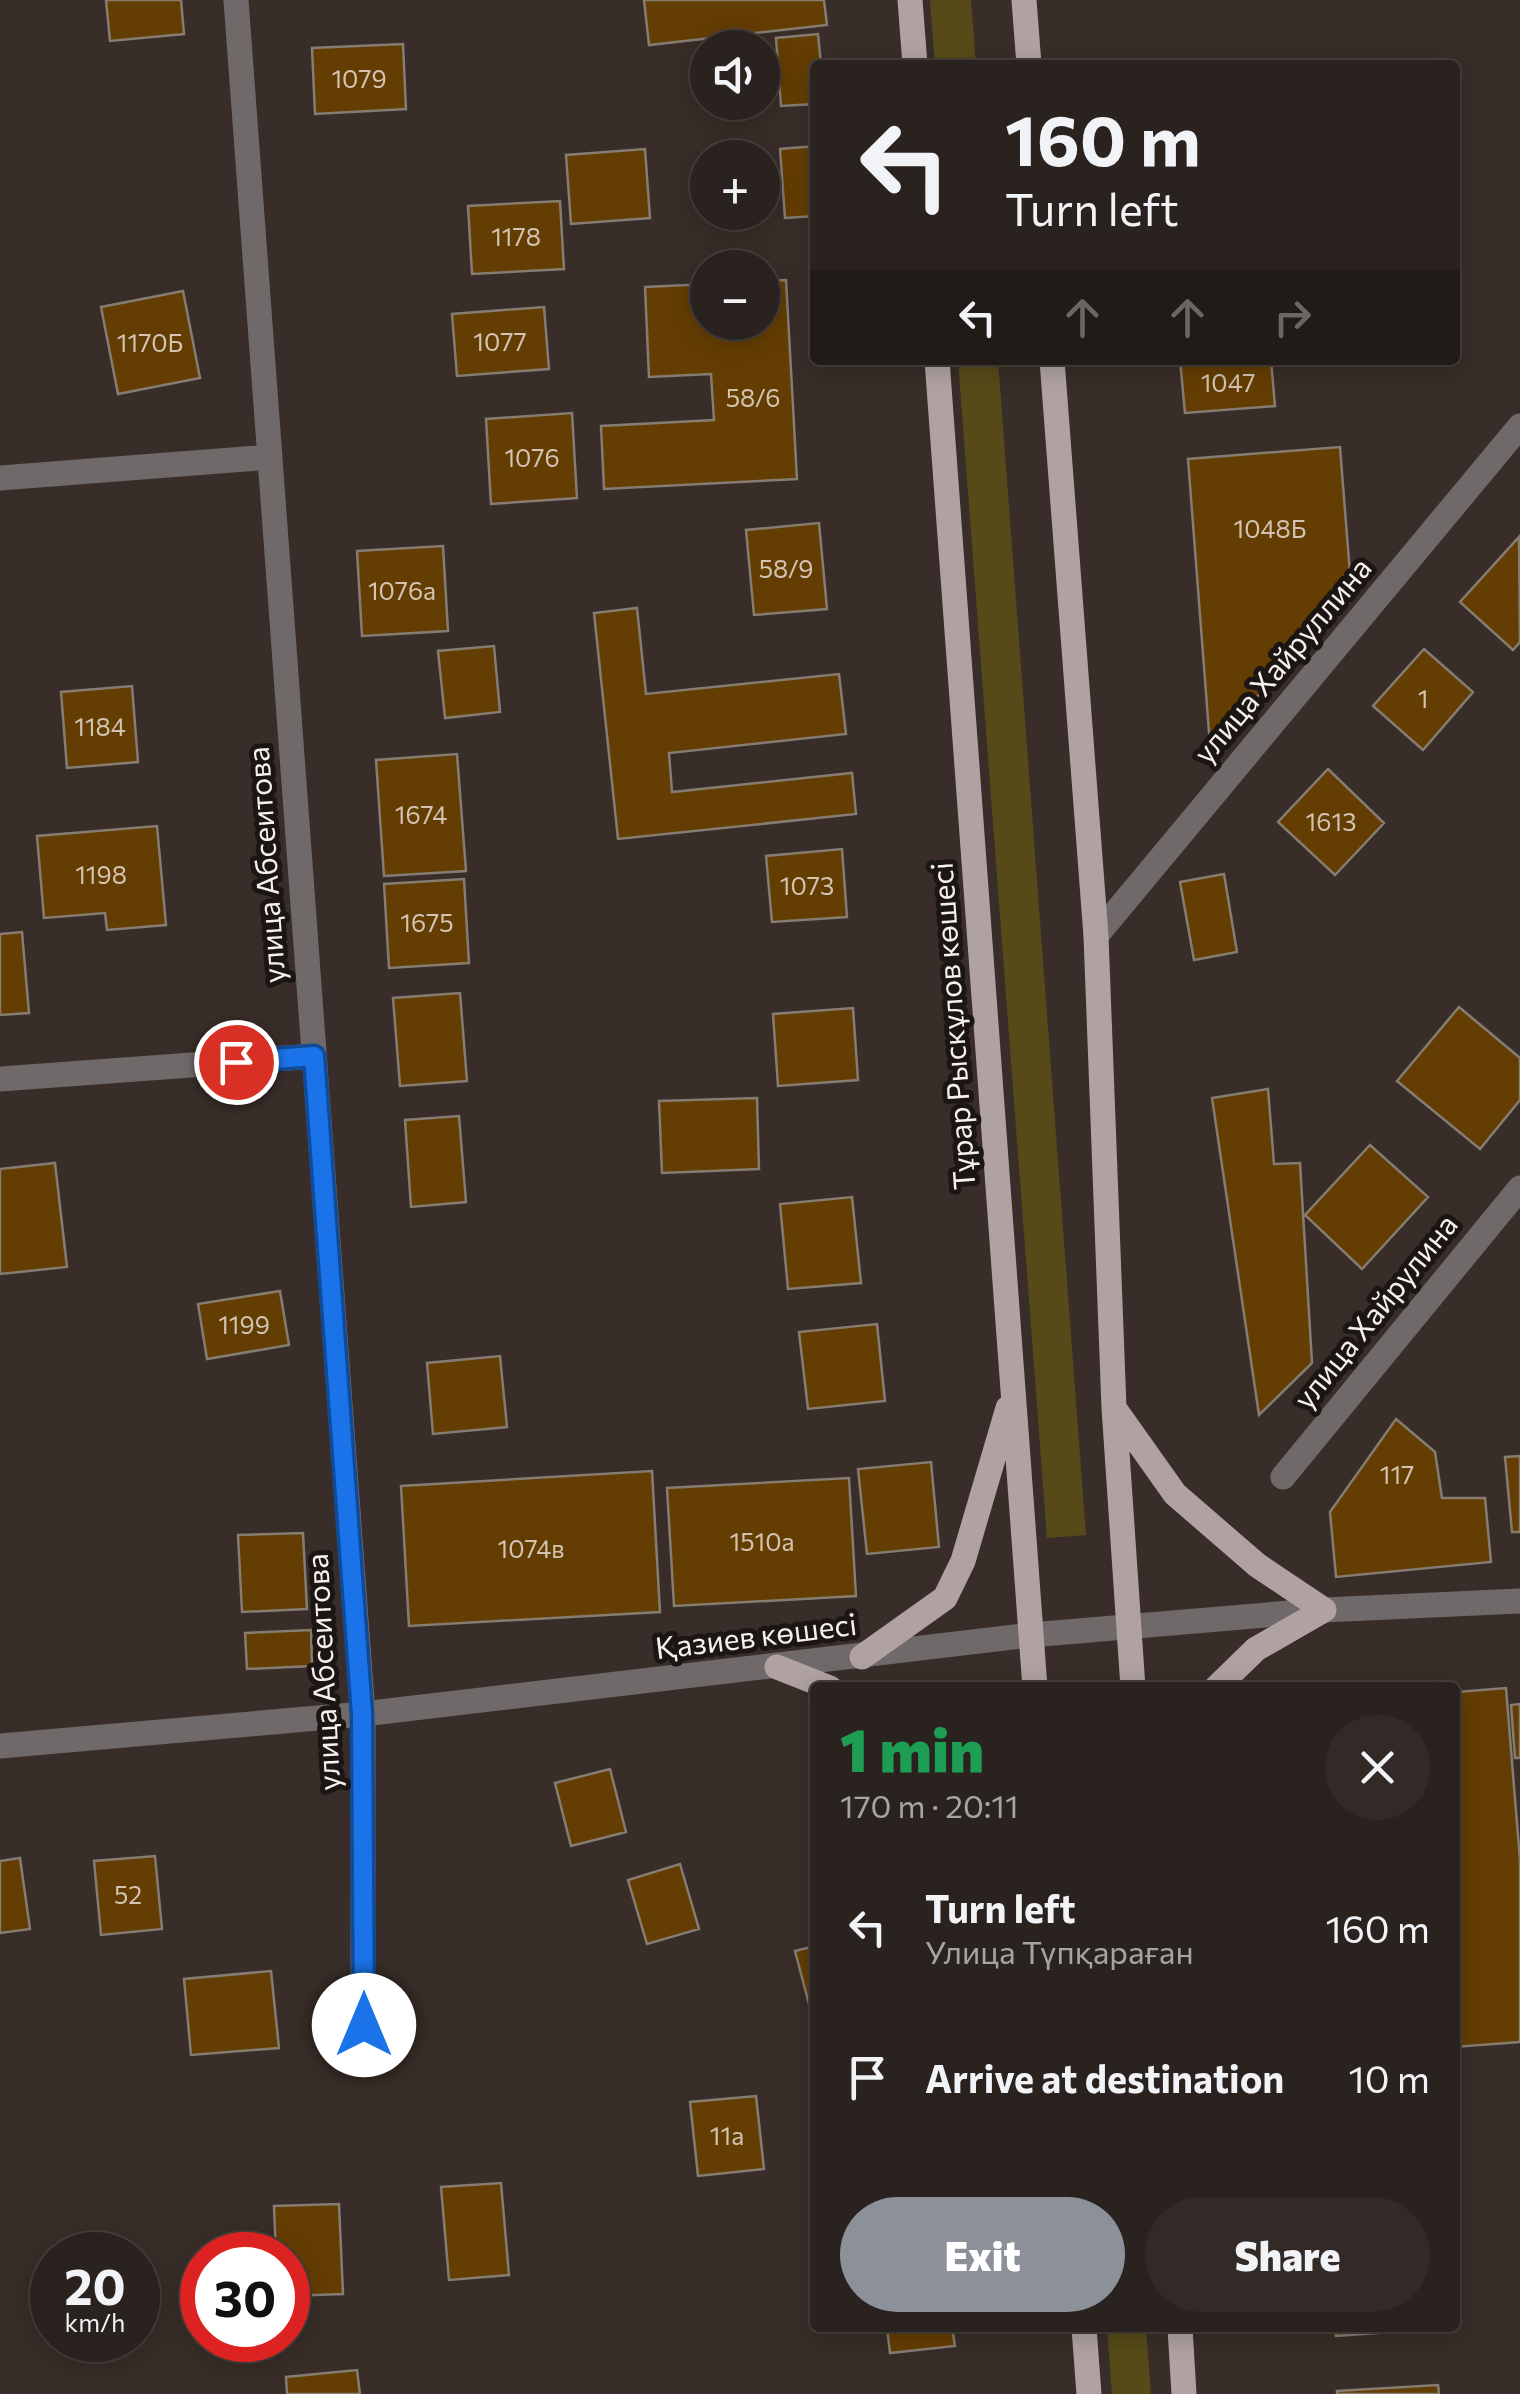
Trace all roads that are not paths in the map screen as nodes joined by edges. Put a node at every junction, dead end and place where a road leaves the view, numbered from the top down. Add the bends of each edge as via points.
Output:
1 (236, 0) edge
2 (910, 0) edge
3 (1024, 0) edge
4 (915, 60) edge
5 (1029, 60) edge
6 (937, 365) edge
7 (1052, 365) edge
8 (1520, 426) edge
9 (270, 456) junction
10 (0, 478) edge
11 (1096, 936) junction
12 (314, 1056) junction
13 (0, 1079) edge
14 (1520, 1188) edge
15 (1013, 1388) junction
16 (1114, 1408) junction
17 (1283, 1477) dead end
18 (1520, 1601) edge
19 (1324, 1610) junction
20 (1129, 1629) junction
21 (1032, 1634) junction
22 (862, 1657) junction
23 (776, 1668) junction
24 (814, 1682) edge
25 (1036, 1682) edge
26 (1133, 1682) edge
27 (1222, 1682) edge
28 (362, 1714) junction
29 (0, 1746) edge
30 (364, 2025) dead end
31 (1084, 2332) edge
32 (1180, 2332) edge
33 (1089, 2394) edge
34 (1184, 2394) edge

1 - 9 street, улица Абсеитова
2 - 4 main road
3 - 5 main road
6 - 15 main road, Тұрар Рыскұлов көшесі
7 - 11 main road
8 - 11 street, улица Хайруллина
9 - 10 street
9 - 12 street, улица Абсеитова
11 - 16 main road
12 - 13 street
12 - 28 street, улица Абсеитова
14 - 17 street, улица Хайрулина
15 - 21 main road, Тұрар Рыскұлов көшесі
15 - 22 main road via 978,1514 945,1598
16 - 19 main road via 1175,1494 1257,1565
16 - 20 main road
18 - 19 street, Қазиев көшесі
19 - 20 street, Қазиев көшесі
19 - 27 main road via 1256,1649
20 - 21 street, Қазиев көшесі
20 - 26 main road
21 - 22 street, Қазиев көшесі
21 - 25 main road, Тұрар Рыскұлов көшесі
22 - 23 street, Қазиев көшесі
23 - 24 main road
23 - 28 street, Қазиев көшесі
28 - 29 street, Қазиев көшесі
28 - 30 street, улица Абсеитова
31 - 33 main road
32 - 34 main road

